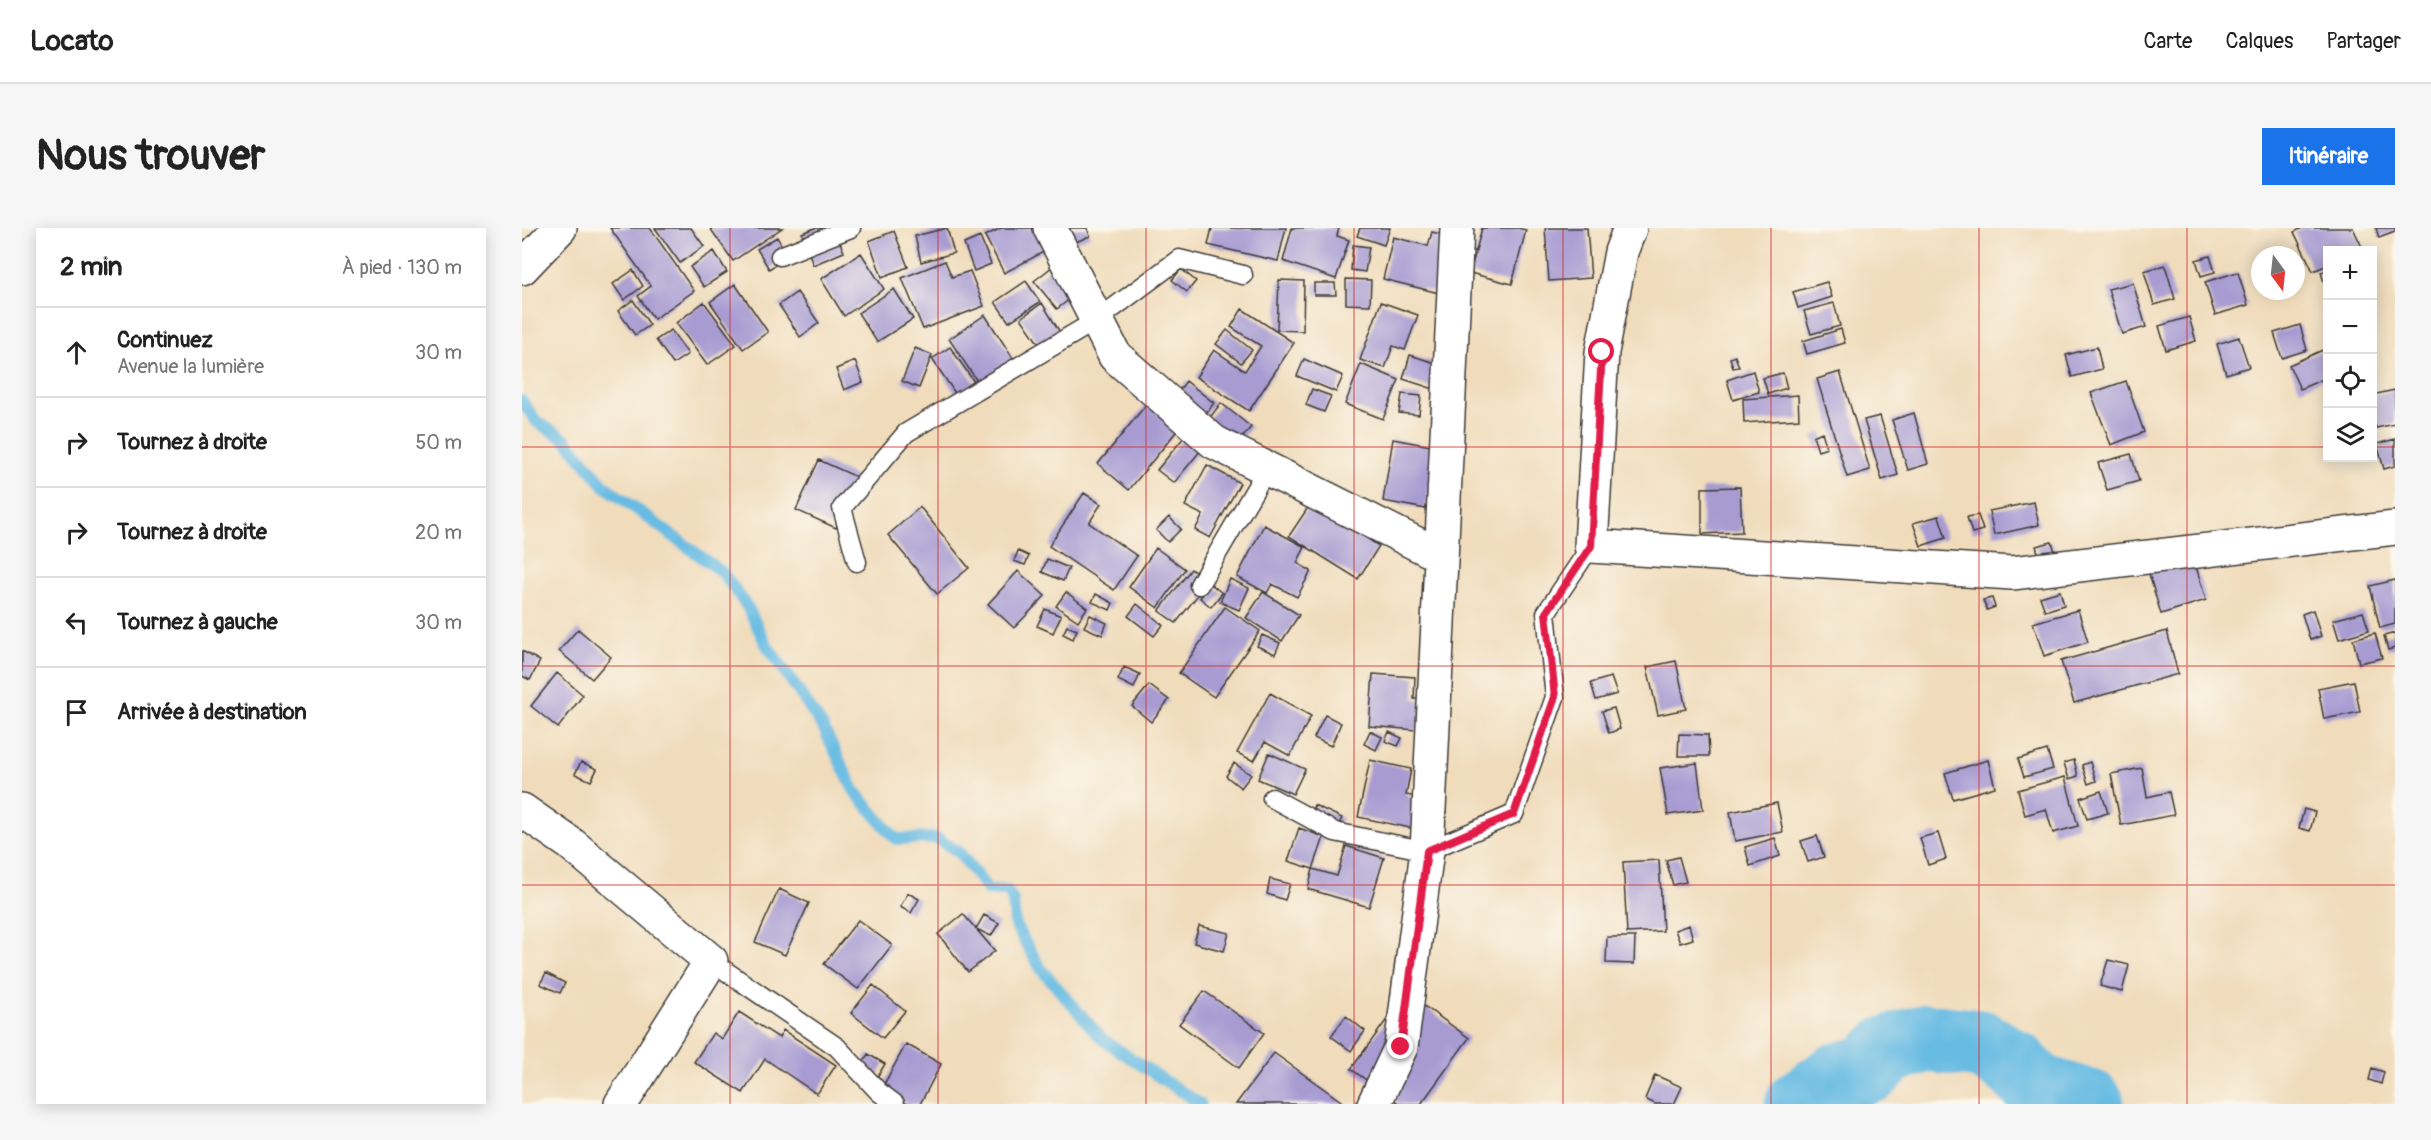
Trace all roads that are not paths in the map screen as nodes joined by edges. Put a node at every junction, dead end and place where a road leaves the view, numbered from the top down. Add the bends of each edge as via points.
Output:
1 (560, 228) edge
2 (851, 228) edge
3 (1050, 228) edge
4 (1457, 228) edge
5 (1630, 228) edge
6 (780, 256) dead end
7 (522, 268) edge
8 (1243, 275) dead end
9 (1097, 320) junction
10 (1267, 469) junction
11 (2395, 528) edge
12 (1591, 546) junction
13 (1441, 556) junction
14 (857, 562) dead end
15 (1199, 585) dead end
16 (1272, 798) dead end
17 (522, 810) edge
18 (1427, 851) junction
19 (711, 961) junction
20 (621, 1104) edge
21 (895, 1104) edge
22 (1374, 1104) edge

1 - 7 street
2 - 6 lane
3 - 9 street
4 - 13 street
5 - 12 street via 1621,252 1602,352
8 - 9 lane via 1179,259
9 - 10 street via 1115,356 1214,442
9 - 14 lane via 906,433 842,508
10 - 13 street
10 - 15 lane
11 - 12 street via 2012,573
12 - 18 lane via 1546,613 1555,697 1514,814
13 - 18 street
16 - 18 lane via 1335,832
17 - 19 street via 572,844
18 - 22 street via 1401,1047
19 - 20 street
19 - 21 lane via 837,1047

